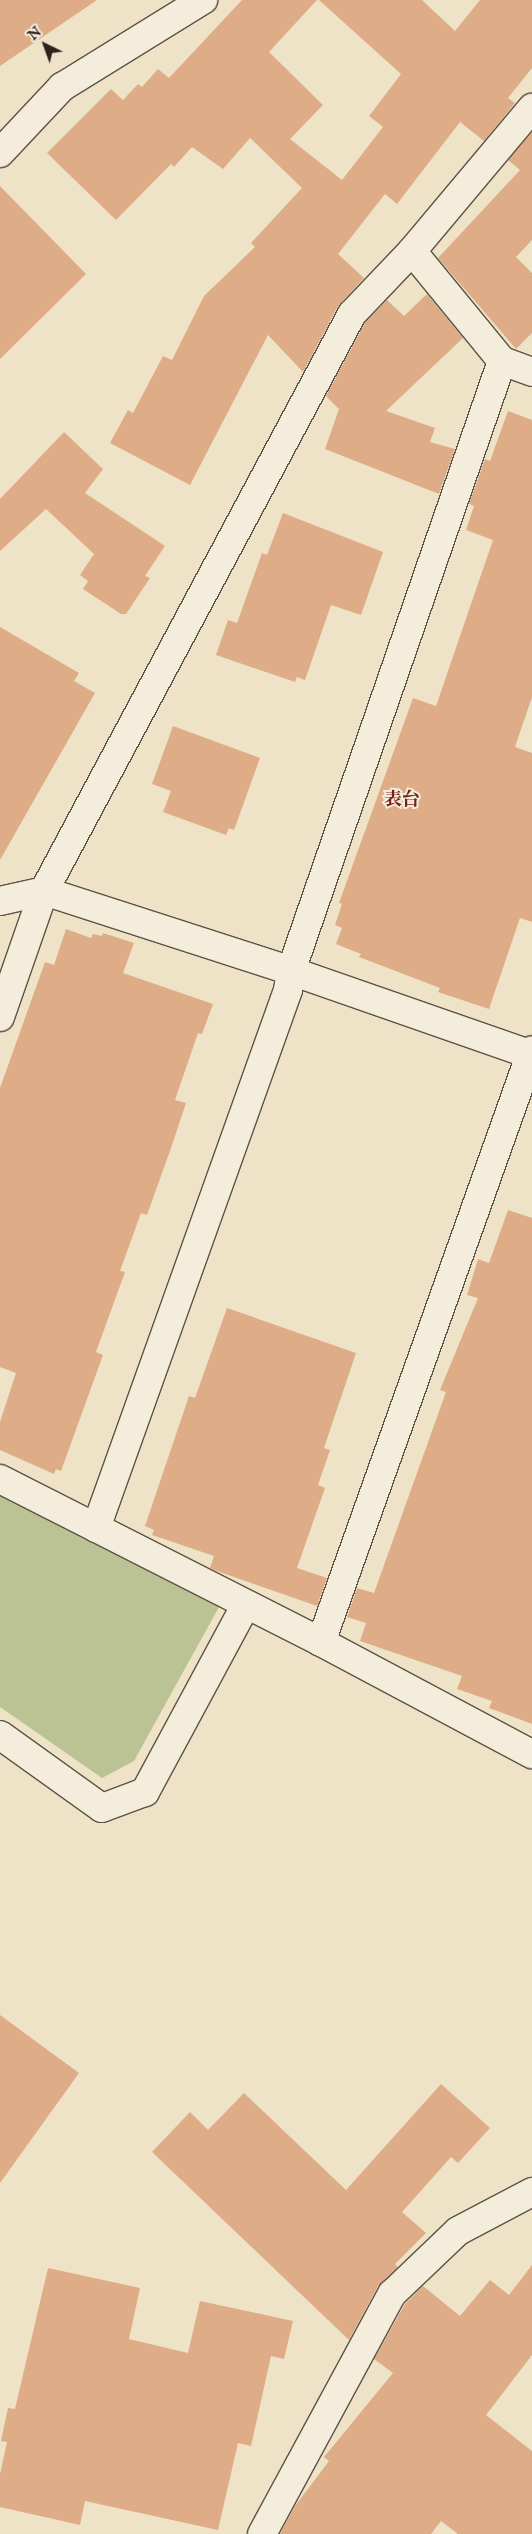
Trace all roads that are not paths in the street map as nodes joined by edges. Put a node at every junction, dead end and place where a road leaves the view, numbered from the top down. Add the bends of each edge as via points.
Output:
1 (203, 0) edge
2 (532, 108) edge
3 (0, 152) edge
4 (412, 251) junction
5 (502, 361) junction
6 (532, 372) edge
7 (44, 891) junction
8 (0, 901) edge
9 (291, 971) junction
10 (0, 1017) edge
11 (532, 1053) edge
12 (0, 1479) edge
13 (96, 1528) junction
14 (244, 1606) junction
15 (321, 1642) junction
16 (0, 1735) edge
17 (532, 1754) edge
18 (532, 2192) edge
19 (262, 2534) edge

1 - 3 street via 62,87
2 - 4 street
4 - 5 street
4 - 7 street via 352,314
5 - 6 street
5 - 9 street
7 - 8 street
7 - 9 street
7 - 10 street
9 - 11 street
9 - 13 street via 288,990
11 - 15 street
12 - 13 street
13 - 14 street
14 - 15 street
14 - 16 street via 145,1792 102,1808
15 - 17 street
18 - 19 street via 458,2231 392,2294

